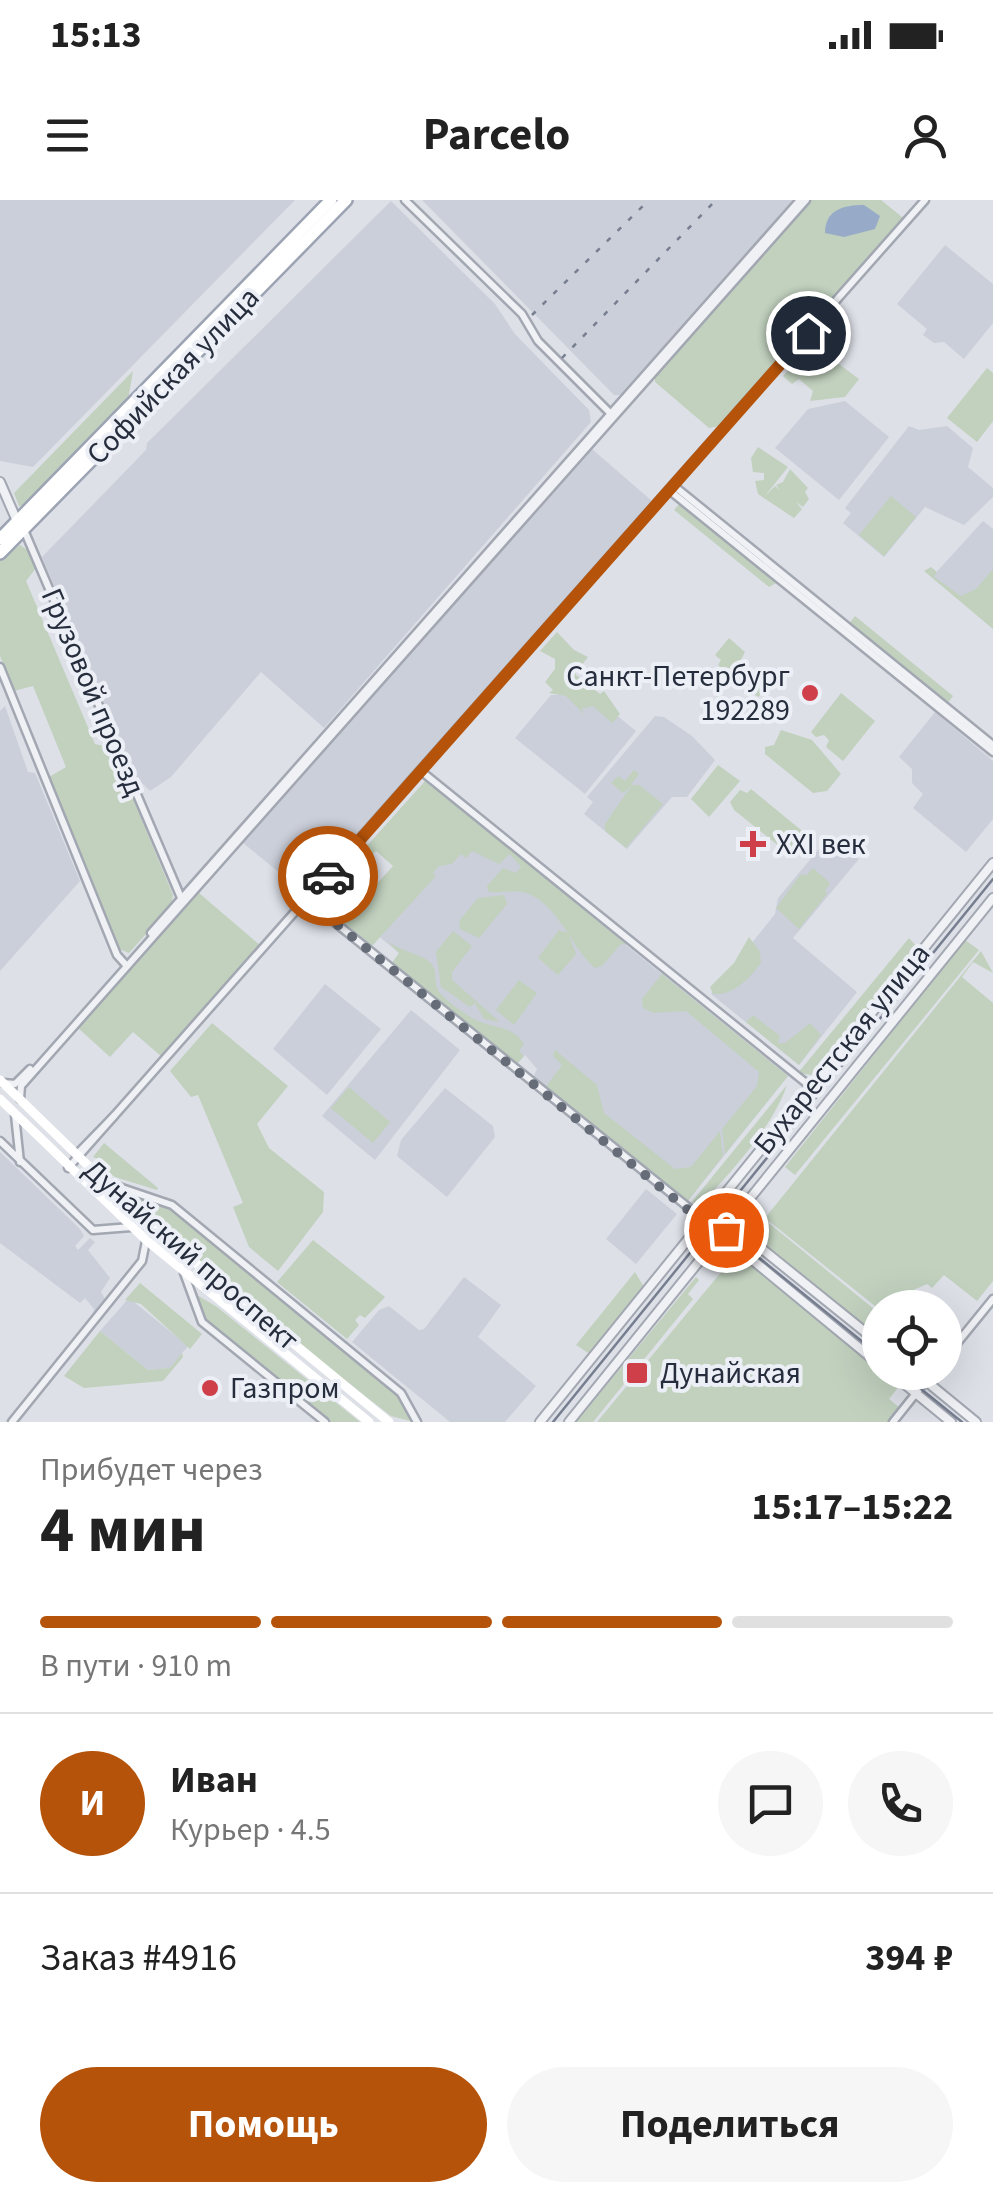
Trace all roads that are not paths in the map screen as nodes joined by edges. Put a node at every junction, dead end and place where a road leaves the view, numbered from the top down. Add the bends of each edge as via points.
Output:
1 (331, 200) edge
2 (346, 200) edge
3 (405, 200) edge
4 (803, 200) edge
5 (926, 200) edge
6 (613, 415) junction
7 (0, 482) edge
8 (671, 488) junction
9 (20, 525) junction
10 (0, 539) edge
11 (0, 553) edge
12 (0, 668) edge
13 (993, 748) edge
14 (421, 771) junction
15 (993, 863) edge
16 (993, 898) edge
17 (183, 900) junction
18 (307, 900) junction
19 (125, 965) junction
20 (2, 1081) edge
21 (811, 1087) junction
22 (0, 1099) edge
23 (20, 1100) junction
24 (14, 1114) junction
25 (0, 1142) edge
26 (18, 1157) junction
27 (78, 1157) junction
28 (68, 1169) junction
29 (104, 1182) junction
30 (704, 1220) junction
31 (731, 1224) junction
32 (131, 1227) junction
33 (722, 1235) junction
34 (146, 1240) junction
35 (163, 1256) junction
36 (142, 1260) junction
37 (184, 1273) junction
38 (993, 1299) edge
39 (862, 1330) edge
40 (962, 1337) edge
41 (862, 1349) edge
42 (911, 1390) edge
43 (919, 1390) edge
44 (936, 1390) edge
45 (916, 1394) junction
46 (12, 1422) edge
47 (325, 1422) edge
48 (369, 1422) edge
49 (389, 1422) edge
50 (417, 1422) edge
51 (540, 1422) edge
52 (570, 1422) edge
53 (893, 1422) edge
54 (951, 1422) edge
55 (976, 1422) edge

1 - 9 main road, Софийская улица
2 - 9 main road, Софийская улица
3 - 6 street
4 - 6 street
5 - 8 street
6 - 17 street
7 - 9 street, Грузовой проезд
8 - 13 street
8 - 14 street
9 - 10 main road, Софийская улица
9 - 11 main road, Софийская улица
9 - 17 street, Грузовой проезд
12 - 19 street
14 - 18 street
14 - 21 street
15 - 21 street, Бухарестская улица
16 - 31 street, Бухарестская улица
17 - 19 street
18 - 27 street
18 - 30 street
19 - 20 street via 18,1082
19 - 23 street via 21,1086
20 - 23 main road, Дунайский проспект
21 - 30 street, Бухарестская улица
22 - 24 main road, Дунайский проспект
23 - 27 main road, Дунайский проспект
24 - 26 street
24 - 28 main road, Дунайский проспект
25 - 26 street
26 - 32 street via 93,1230
27 - 28 street
27 - 29 main road, Дунайский проспект
28 - 32 main road, Дунайский проспект
29 - 49 main road, Дунайский проспект
29 - 50 street via 172,1205 401,1393
30 - 31 street
30 - 33 street
30 - 51 street, Бухарестская улица
31 - 33 street, Бухарестская улица
31 - 39 street
32 - 34 main road, Дунайский проспект
33 - 41 street
33 - 52 street, Бухарестская улица
34 - 35 main road, Дунайский проспект
34 - 36 street
35 - 36 street
35 - 37 main road, Дунайский проспект
36 - 46 street
37 - 47 street via 202,1322
37 - 48 main road, Дунайский проспект
38 - 40 street
42 - 45 street
43 - 45 street
44 - 55 street
45 - 53 street
45 - 54 street

